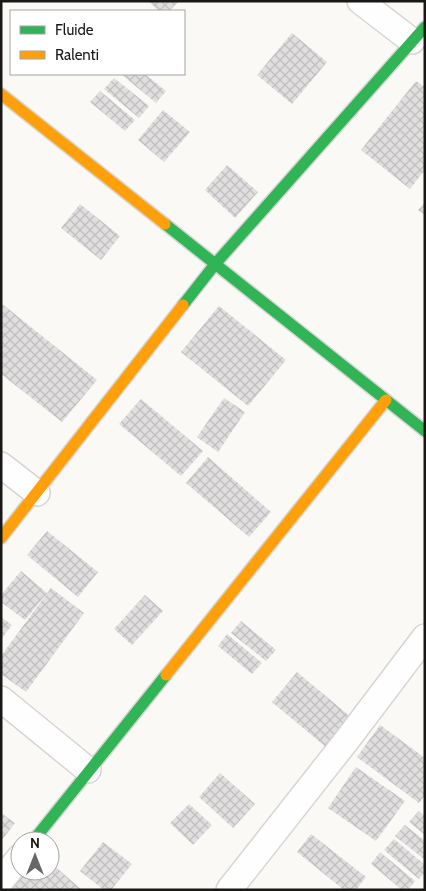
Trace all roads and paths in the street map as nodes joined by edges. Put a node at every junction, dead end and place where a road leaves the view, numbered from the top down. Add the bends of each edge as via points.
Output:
1 (360, 1) edge
2 (418, 34) edge
3 (1, 94) edge
4 (216, 263) junction
5 (386, 400) junction
6 (425, 431) edge
7 (1, 465) edge
8 (37, 493) junction
9 (1, 538) edge
10 (425, 637) edge
11 (1, 699) edge
12 (88, 770) junction
13 (41, 831) edge
14 (10, 870) edge
15 (1, 881) edge
16 (228, 890) edge

1 - 2 street
2 - 4 main road
3 - 4 main road
4 - 5 main road
4 - 8 main road
5 - 6 main road
5 - 12 main road
7 - 8 street
8 - 9 main road
10 - 16 street
11 - 12 street
12 - 13 main road
14 - 15 street

